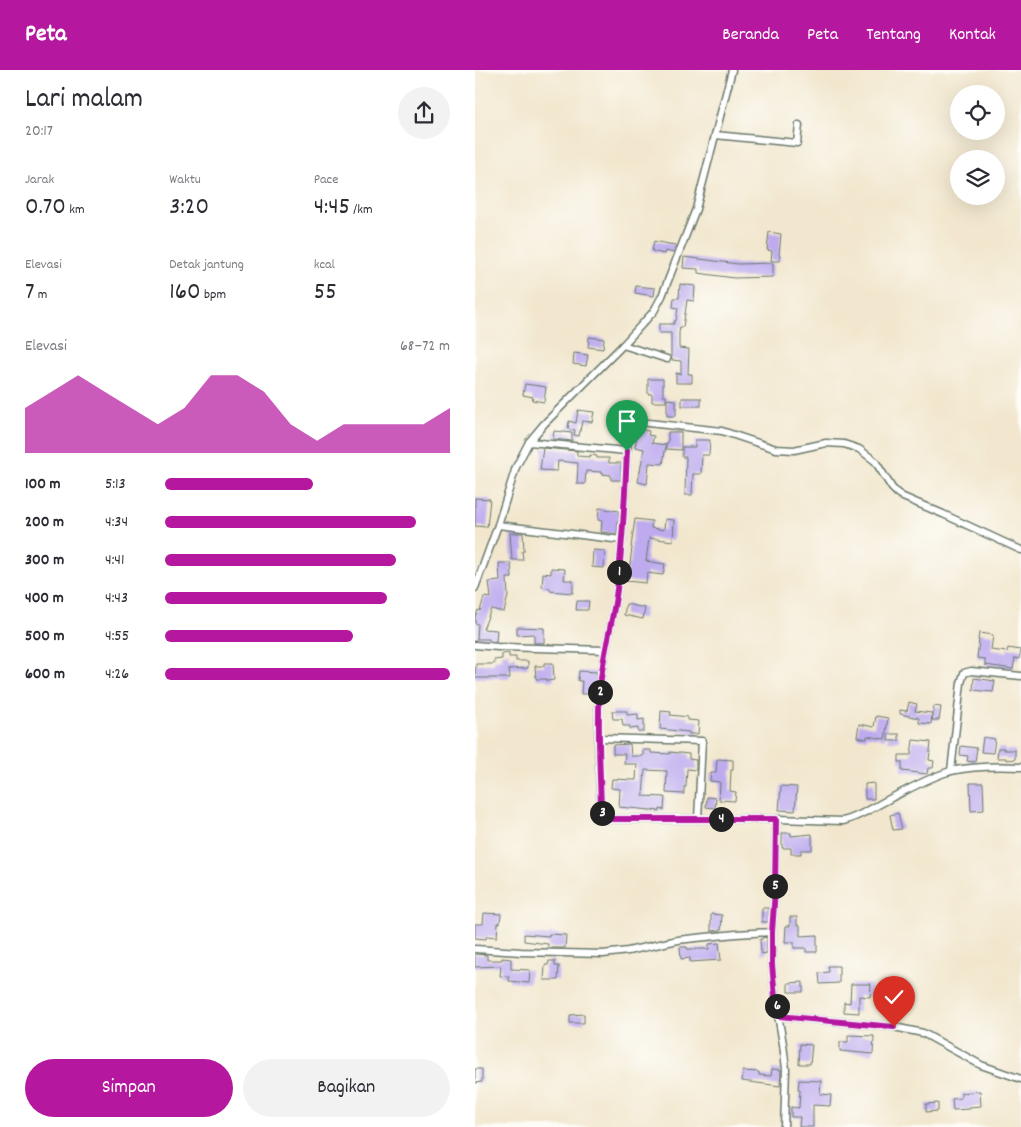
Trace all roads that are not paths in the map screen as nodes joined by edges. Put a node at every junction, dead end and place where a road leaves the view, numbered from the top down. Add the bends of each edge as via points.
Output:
1 (732, 70) edge
2 (799, 125) dead end
3 (715, 135) junction
4 (623, 345) junction
5 (667, 359) dead end
6 (529, 442) junction
7 (627, 451) junction
8 (498, 525) junction
9 (622, 540) junction
10 (1021, 550) edge
11 (475, 588) edge
12 (475, 645) edge
13 (605, 650) junction
14 (1021, 676) edge
15 (599, 738) junction
16 (1021, 767) edge
17 (951, 771) junction
18 (698, 819) junction
19 (776, 819) junction
20 (772, 932) junction
21 (475, 949) edge
22 (779, 1016) junction
23 (1021, 1079) edge
24 (784, 1127) edge

1 - 3 street
2 - 3 street via 797,143
3 - 4 street via 696,209 662,296
4 - 5 street
4 - 6 street
6 - 7 street
6 - 8 street via 516,467
7 - 9 street
7 - 10 street via 631,425 639,422 722,431 775,449 845,444 875,461 892,488 903,497
8 - 9 street
8 - 11 street
9 - 13 street via 614,613
12 - 13 street
13 - 15 street
14 - 17 street via 964,673
15 - 18 street via 601,809 605,817
15 - 18 street via 702,742
16 - 17 street
17 - 19 street via 851,819
18 - 19 street
19 - 20 street
20 - 21 street via 678,940 603,954
20 - 22 street via 773,979
22 - 23 street via 894,1027 923,1034 981,1065
22 - 24 street via 786,1069

